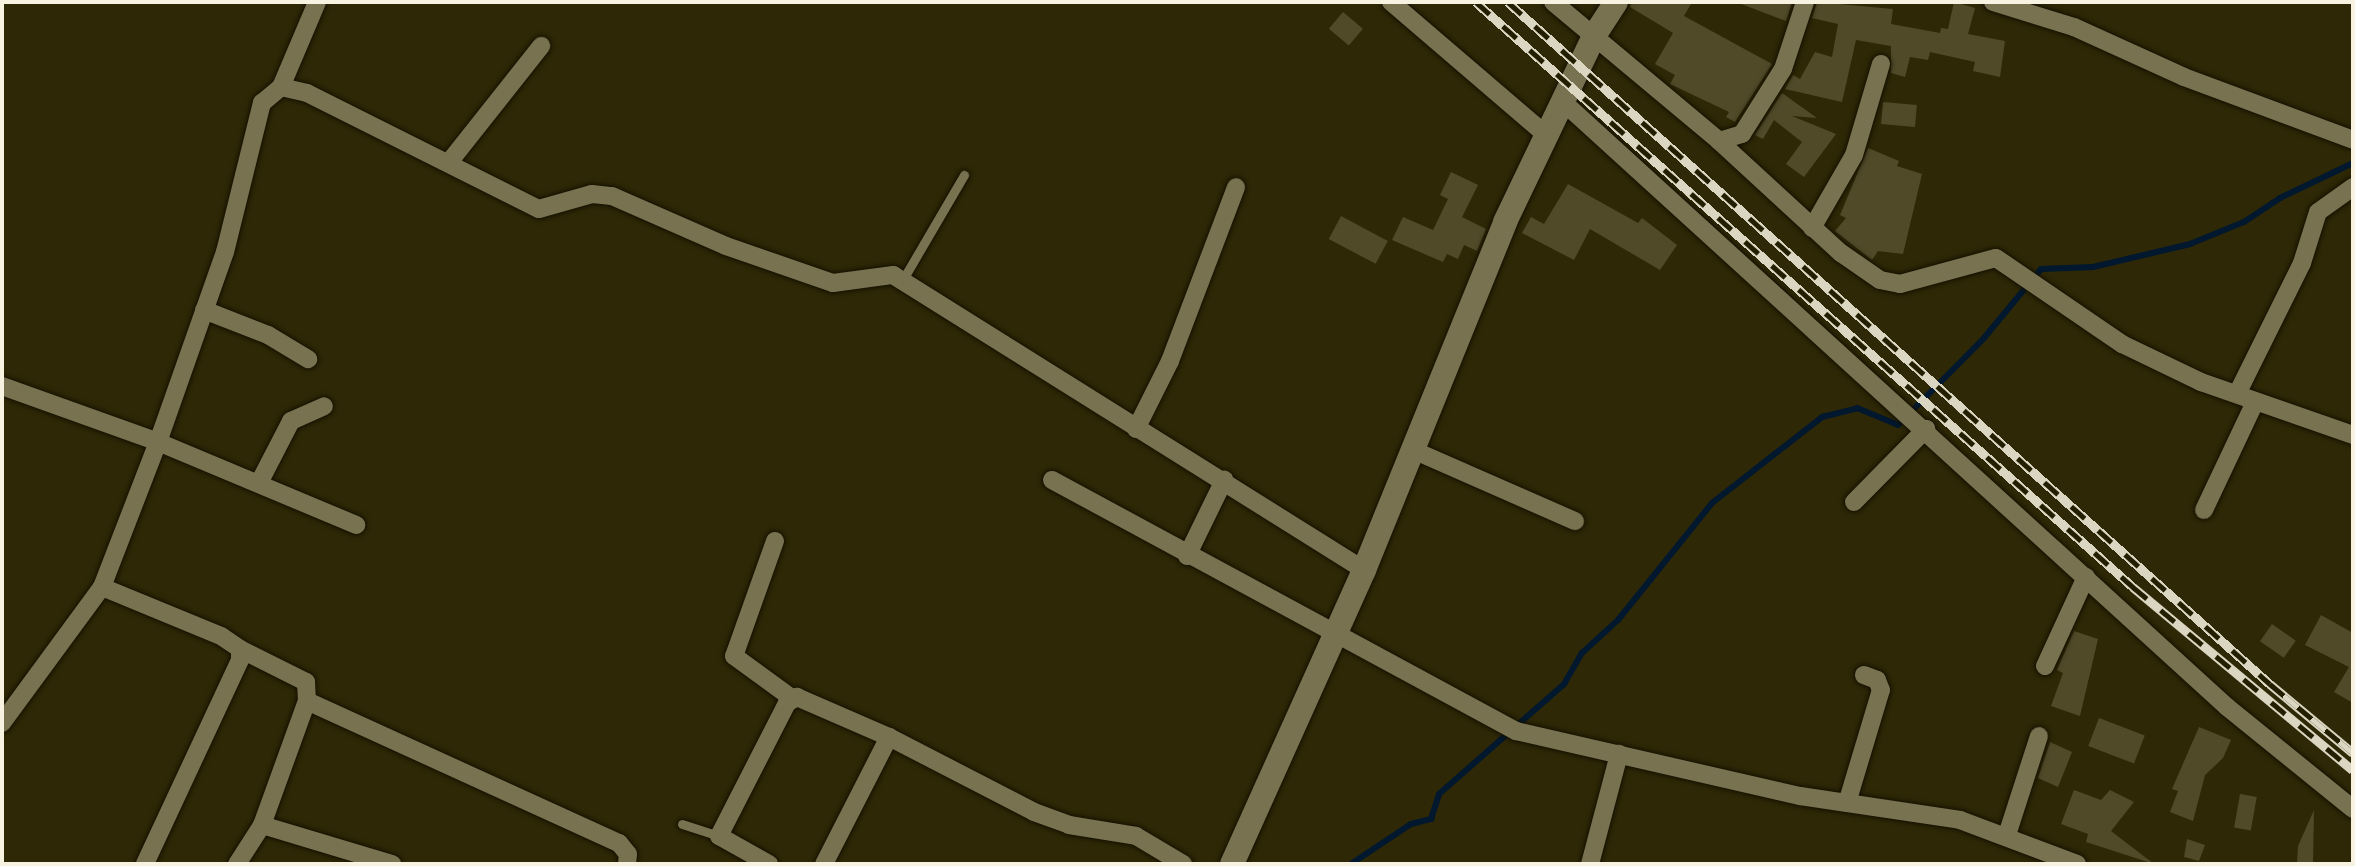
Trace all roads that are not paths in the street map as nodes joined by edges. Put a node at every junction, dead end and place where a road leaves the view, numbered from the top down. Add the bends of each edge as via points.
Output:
1 (317, 2) edge
2 (1391, 2) edge
3 (1553, 2) edge
4 (1616, 2) edge
5 (1805, 2) edge
6 (1993, 2) edge
7 (1594, 36) junction
8 (541, 46) dead end
9 (1881, 64) dead end
10 (281, 87) junction
11 (1562, 101) junction
12 (1545, 134) junction
13 (2353, 140) edge
14 (1719, 141) junction
15 (450, 161) junction
16 (964, 175) dead end
17 (1236, 187) dead end
18 (2353, 187) edge
19 (1812, 228) junction
20 (902, 281) junction
21 (204, 310) junction
22 (308, 359) dead end
23 (2, 386) edge
24 (2237, 394) junction
25 (2255, 402) junction
26 (324, 406) dead end
27 (1923, 426) junction
28 (1136, 429) junction
29 (2353, 435) edge
30 (158, 442) junction
31 (1413, 450) junction
32 (1052, 480) dead end
33 (1224, 480) junction
34 (259, 483) junction
35 (1854, 502) dead end
36 (2204, 510) dead end
37 (1575, 521) dead end
38 (356, 525) dead end
39 (775, 541) dead end
40 (1187, 556) junction
41 (1364, 570) junction
42 (2086, 577) junction
43 (102, 587) junction
44 (1336, 634) junction
45 (240, 649) junction
46 (2045, 666) dead end
47 (1864, 675) dead end
48 (793, 699) junction
49 (307, 701) junction
50 (2, 723) edge
51 (2039, 736) dead end
52 (889, 737) junction
53 (1619, 754) junction
54 (1847, 803) junction
55 (2353, 809) edge
56 (682, 824) dead end
57 (262, 825) junction
58 (2007, 835) junction
59 (719, 836) junction
60 (145, 864) edge
61 (237, 864) edge
62 (392, 864) edge
63 (627, 864) edge
64 (769, 864) edge
65 (824, 864) edge
66 (1183, 864) edge
67 (1232, 864) edge
68 (1590, 864) edge
69 (2077, 864) edge

1 - 10 street
2 - 12 street
3 - 7 street
4 - 7 street
5 - 14 street via 1783,69 1742,134
6 - 13 street via 2074,27 2184,77
7 - 11 street
7 - 14 street
8 - 15 street
9 - 19 street via 1854,155
10 - 15 street via 307,93
10 - 21 street via 262,103 225,252
11 - 12 street
11 - 27 street
12 - 31 street
14 - 19 street
15 - 20 street via 539,209 592,194 612,196 726,246 822,280 843,283 879,274
16 - 20 lane
17 - 28 street via 1170,361
18 - 24 street via 2318,212 2302,263
19 - 24 street via 1890,283 1984,259 2005,262 2122,344
20 - 28 street
21 - 22 street via 268,335
21 - 30 street
23 - 30 street
24 - 25 street
25 - 29 street
25 - 36 street
26 - 34 street via 291,421
27 - 35 street
27 - 42 street
28 - 33 street
30 - 34 street
30 - 43 street
31 - 37 street
31 - 41 street
32 - 40 street
33 - 40 street
33 - 41 street
34 - 38 street
39 - 48 street via 734,656
40 - 44 street
41 - 44 street
42 - 46 street
42 - 55 street via 2260,736
43 - 45 street via 221,636
43 - 50 street
44 - 53 street via 1516,731
44 - 67 street
45 - 49 street via 306,682
45 - 60 street via 240,660
47 - 54 street via 1877,680 1881,690
48 - 52 street via 806,699
48 - 59 street
49 - 57 street
49 - 63 street via 619,843 628,854
51 - 58 street
52 - 65 street
52 - 66 street via 1034,812 1069,825 1136,836
53 - 54 street
53 - 68 street
54 - 58 street via 1960,820
56 - 59 lane
57 - 61 street
57 - 62 street
58 - 69 street
59 - 64 street

